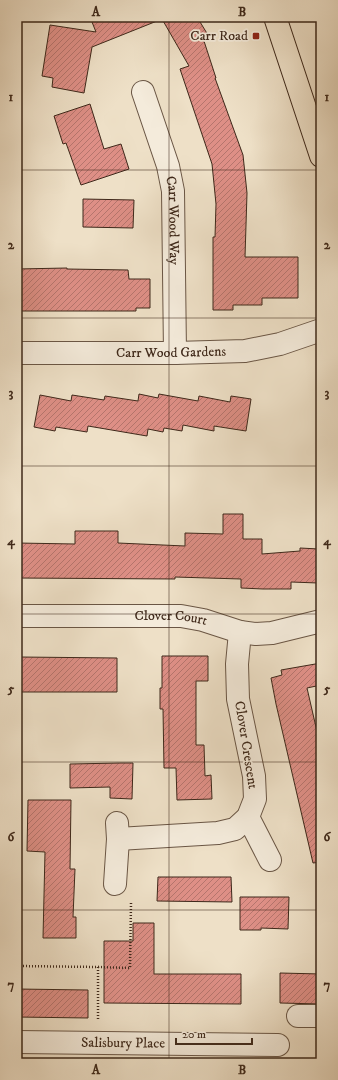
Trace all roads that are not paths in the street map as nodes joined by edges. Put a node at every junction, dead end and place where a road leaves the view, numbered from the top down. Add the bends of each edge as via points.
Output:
1 (275, 17) edge
2 (143, 92) dead end
3 (321, 156) edge
4 (321, 330) edge
5 (17, 353) edge
6 (175, 353) junction
7 (17, 616) edge
8 (321, 621) edge
9 (240, 632) junction
10 (248, 817) junction
11 (270, 860) dead end
12 (115, 884) road end
13 (298, 1016) dead end
14 (321, 1016) edge
15 (17, 1042) edge
16 (278, 1045) dead end

1 - 3 main road
2 - 6 street, Carr Wood Way via 168,166 173,191
4 - 6 street, Carr Wood Gardens via 280,344 245,351
5 - 6 street, Carr Wood Gardens
7 - 9 street, Clover Court via 181,616
8 - 9 street, Clover Court via 272,633
9 - 10 street, Clover Crescent via 237,664 238,699 254,776 255,799
10 - 11 street
10 - 12 street, Clover Crescent via 235,829 218,834 117,831
13 - 14 street
15 - 16 street, Salisbury Place

